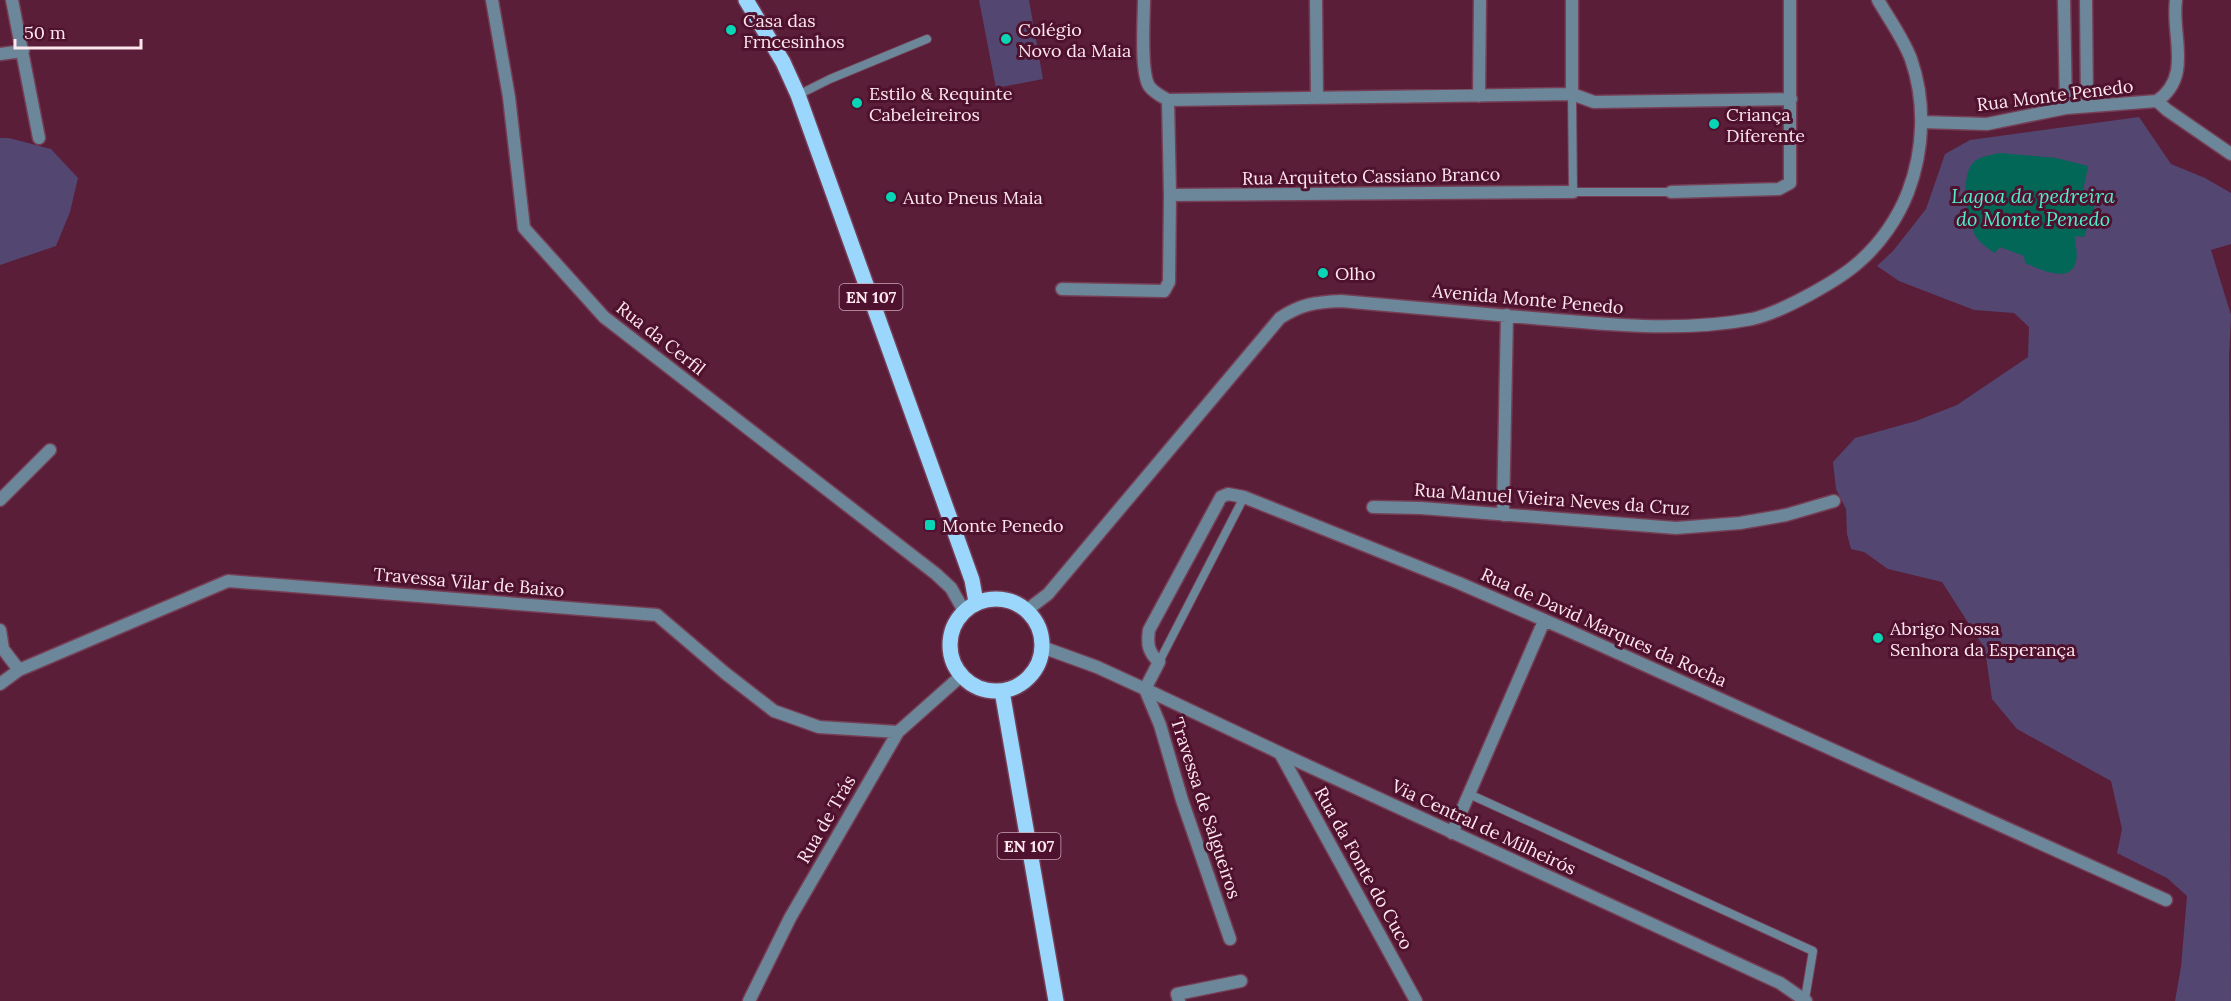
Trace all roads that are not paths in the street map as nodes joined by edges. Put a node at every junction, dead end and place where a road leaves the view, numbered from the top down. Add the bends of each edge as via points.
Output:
1 (12, 0) edge
2 (492, 0) edge
3 (746, 0) edge
4 (1144, 0) edge
5 (1316, 0) edge
6 (1480, 0) edge
7 (1572, 0) edge
8 (1790, 0) edge
9 (1878, 0) edge
10 (2064, 0) edge
11 (2086, 0) edge
12 (2176, 0) edge
13 (927, 39) dead end
14 (23, 51) junction
15 (0, 54) edge
16 (1572, 94) junction
17 (798, 95) junction
18 (1479, 96) junction
19 (1317, 98) junction
20 (1791, 99) junction
21 (1168, 100) junction
22 (2157, 101) junction
23 (2087, 106) junction
24 (2066, 108) junction
25 (1922, 122) junction
26 (39, 138) dead end
27 (2231, 154) edge
28 (1573, 192) junction
29 (1671, 192) joint
30 (1170, 195) junction
31 (1062, 289) dead end
32 (1507, 315) junction
33 (50, 450) dead end
34 (1244, 497) junction
35 (0, 500) edge
36 (1833, 501) dead end
37 (1373, 507) dead end
38 (1503, 515) junction
39 (970, 607) junction
40 (1027, 610) junction
41 (1544, 621) junction
42 (0, 630) edge
43 (1042, 647) junction
44 (1159, 662) junction
45 (19, 670) junction
46 (961, 676) junction
47 (0, 684) edge
48 (1145, 689) junction
49 (1002, 691) junction
50 (898, 732) junction
51 (1280, 753) junction
52 (1469, 794) junction
53 (1452, 833) junction
54 (2166, 900) dead end
55 (1230, 939) dead end
56 (1241, 981) dead end
57 (1805, 1000) edge
58 (748, 1001) edge
59 (1056, 1001) edge
60 (1179, 1001) edge
61 (1416, 1001) edge

1 - 14 street
2 - 39 street, Rua da Cerfil via 509,97 524,228 604,317 936,573
3 - 17 main road, EN 107
4 - 21 street via 1144,70 1148,85
5 - 19 street
6 - 18 street
7 - 16 street
8 - 20 street
9 - 25 street, Avenida Monte Penedo via 1911,59 1920,93
10 - 24 street
11 - 23 street
12 - 22 street via 2177,78 2168,94
13 - 17 lane
14 - 15 street
14 - 26 street
16 - 18 street
16 - 20 street via 1594,102
16 - 28 lane
17 - 39 main road, EN 107 via 972,580
18 - 19 street
19 - 21 street
20 - 29 street via 1790,183 1779,189
21 - 30 street
22 - 23 street, Rua Monte Penedo
22 - 27 street
23 - 24 street, Rua Monte Penedo
24 - 25 street, Rua Monte Penedo via 1987,124
25 - 32 street, Avenida Monte Penedo via 1911,183 1901,210 1883,236 1859,262 1791,304 1754,319 1701,325 1637,327
28 - 29 lane
28 - 30 street, Rua Arquiteto Cassiano Branco
30 - 31 street via 1169,282 1164,291
32 - 38 street
32 - 40 street, Avenida Monte Penedo via 1341,302 1318,302 1296,308 1280,318 1048,594
33 - 35 street
34 - 41 street, Rua de David Marques da Rocha
34 - 44 lane
34 - 44 street via 1221,497 1149,630 1150,654
36 - 38 street, Rua Manuel Vieira Neves da Cruz via 1740,523 1676,528
37 - 38 street, Rua Manuel Vieira Neves da Cruz
39 - 40 main road via 997,598
39 - 46 main road via 952,628 949,648
40 - 43 main road via 1038,627
41 - 52 street
41 - 54 street, Rua de David Marques da Rocha
42 - 45 street via 3,649
43 - 48 street, Via Central de Milheirós
43 - 49 main road via 1040,660 1030,676
44 - 48 street
45 - 47 street, Travessa Vilar de Baixo
45 - 50 street, Travessa Vilar de Baixo via 228,581 657,615 774,711 819,727
46 - 49 main road via 980,689
46 - 50 street, Rua de Trás
48 - 51 street, Via Central de Milheirós
48 - 55 street, Travessa de Salgueiros
49 - 59 main road, EN 107
50 - 58 street, Rua de Trás via 790,918
51 - 53 street, Via Central de Milheirós
51 - 61 street, Rua da Fonte do Cuco
52 - 53 street
52 - 57 lane via 1813,951
53 - 57 street, Via Central de Milheirós via 1780,982
56 - 60 street via 1178,993

